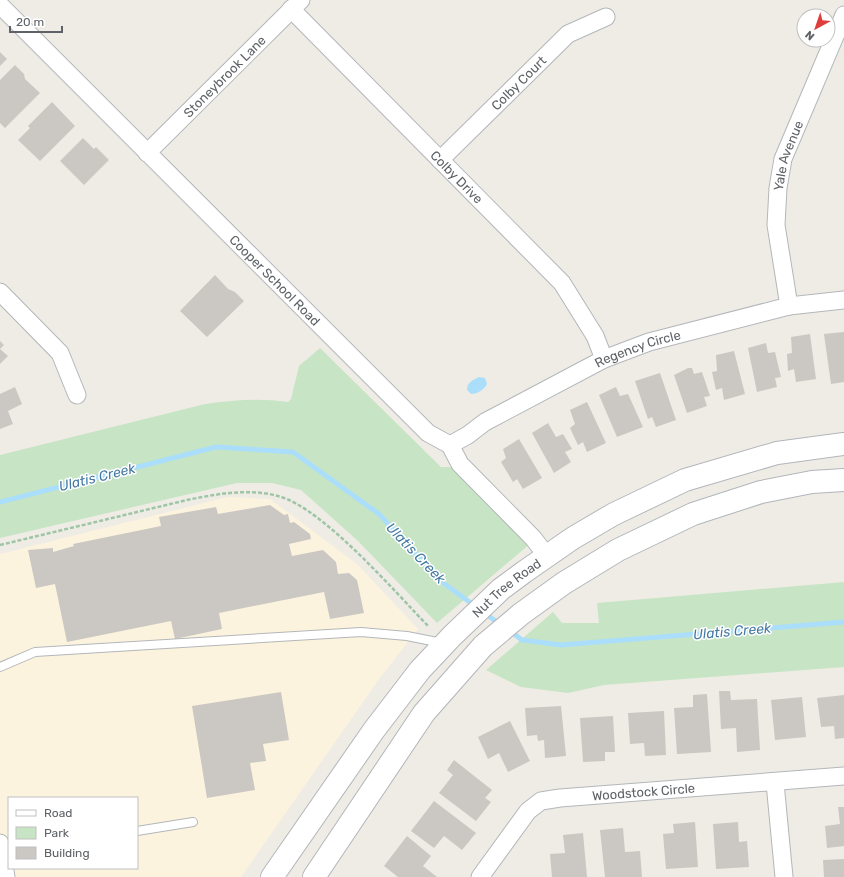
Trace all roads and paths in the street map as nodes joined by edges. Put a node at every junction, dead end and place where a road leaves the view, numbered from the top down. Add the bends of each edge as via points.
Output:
1 (0, 5) edge
2 (296, 5) edge
3 (844, 15) edge
4 (606, 17) dead end
5 (147, 153) junction
6 (440, 160) junction
7 (0, 292) edge
8 (844, 300) edge
9 (789, 306) junction
10 (604, 359) junction
11 (77, 395) dead end
12 (844, 444) edge
13 (450, 445) junction
14 (844, 480) edge
15 (0, 545) edge
16 (547, 556) junction
17 (448, 640) junction
18 (0, 667) edge
19 (844, 776) edge
20 (775, 783) junction
21 (193, 822) dead end
22 (138, 830) edge
23 (3, 845) edge
24 (6, 877) edge
25 (272, 877) edge
26 (314, 877) edge
27 (480, 877) edge
28 (784, 877) edge

1 - 5 street, Cooper School Road
2 - 5 street, Stoneybrook Lane
2 - 6 street, Colby Drive
3 - 9 street, Yale Avenue via 783,159 776,225
4 - 6 street, Colby Court via 568,34
5 - 13 street, Cooper School Road via 428,433
6 - 10 street, Colby Drive via 562,283 595,336
7 - 11 street via 60,353
8 - 9 street, Regency Circle
9 - 10 street, Regency Circle via 649,342
10 - 13 street, Regency Circle via 485,422
12 - 16 main road, Nut Tree Road via 777,453 685,480 614,514
13 - 16 street via 460,464 533,538
14 - 26 main road via 812,482 761,492 693,514 618,550 564,583 521,614 483,646 424,713
15 - 17 path via 215,494 251,492 280,496 309,511 326,525
16 - 17 main road, Nut Tree Road via 501,589
17 - 18 lane via 353,633 35,652
17 - 25 main road, Nut Tree Road via 391,707
19 - 20 street, Woodstock Circle
20 - 27 street, Woodstock Circle via 540,801 528,811
20 - 28 street
21 - 22 lane
23 - 24 street

